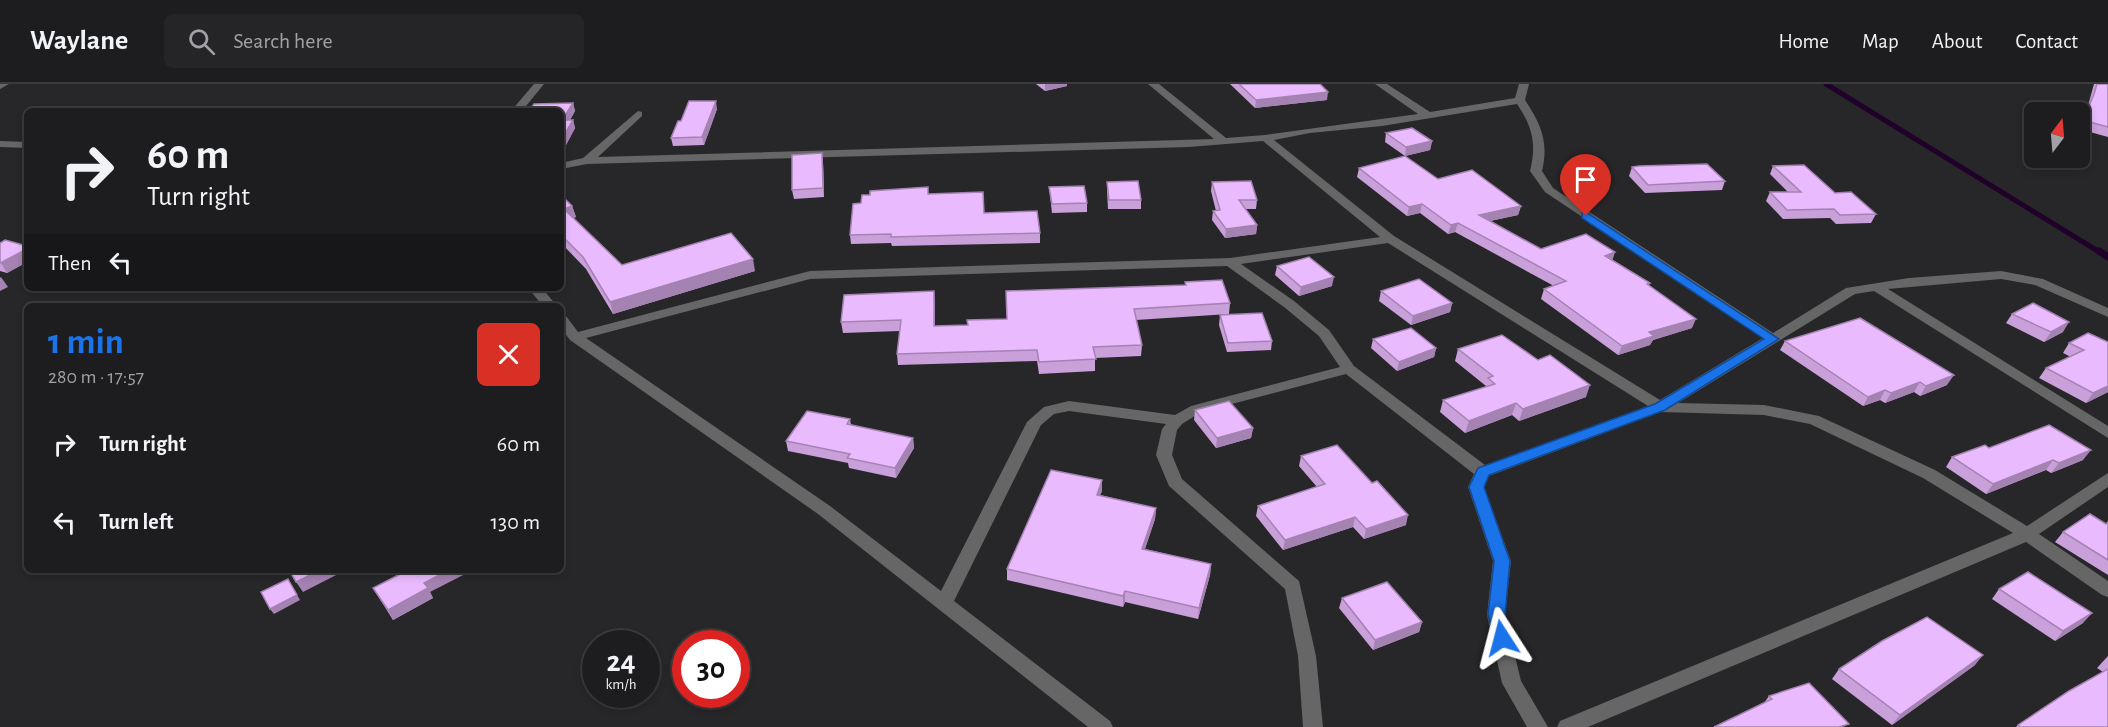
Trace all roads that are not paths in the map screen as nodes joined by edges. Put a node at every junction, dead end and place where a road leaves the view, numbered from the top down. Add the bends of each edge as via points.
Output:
1 (539, 84) edge
2 (1153, 84) edge
3 (1380, 84) edge
4 (1524, 84) edge
5 (1520, 100) junction
6 (519, 108) edge
7 (638, 114) dead end
8 (1426, 114) junction
9 (1265, 138) junction
10 (1223, 141) junction
11 (0, 144) edge
12 (24, 145) edge
13 (587, 161) junction
14 (564, 165) edge
15 (1390, 239) junction
16 (1230, 262) junction
17 (1879, 289) junction
18 (538, 291) edge
19 (548, 303) edge
20 (2108, 313) edge
21 (564, 323) edge
22 (575, 337) junction
23 (1773, 339) junction
24 (1349, 369) junction
25 (1660, 407) junction
26 (1177, 420) junction
27 (2108, 434) edge
28 (1483, 472) junction
29 (2108, 479) edge
30 (2027, 534) junction
31 (2108, 590) edge
32 (944, 602) junction
33 (1103, 727) edge
34 (1313, 727) edge
35 (1538, 727) edge
36 (1567, 727) edge

1 - 6 street
2 - 10 street
3 - 8 street
4 - 5 street
5 - 8 street
5 - 23 street via 1539,130 1536,171 1549,190
7 - 13 street
8 - 9 street
9 - 10 street
9 - 15 street
10 - 13 street
11 - 12 street
13 - 14 street
15 - 16 street
15 - 25 street
16 - 22 street via 810,275
16 - 24 street via 1324,333
17 - 20 street via 1910,282 2001,275 2056,289
17 - 23 street via 1851,291
17 - 27 street
18 - 19 street
21 - 22 street
22 - 32 street via 824,510
23 - 25 street
24 - 26 street via 1196,409
24 - 28 street
25 - 28 street
25 - 30 street via 1764,410 1814,420 1929,474
26 - 32 street via 1069,406 1049,410 1035,422
26 - 34 street via 1170,429 1164,454 1175,482 1293,586 1307,656
28 - 35 street via 1476,487 1502,561 1496,615 1512,683
29 - 30 street
30 - 31 street
30 - 36 street
32 - 33 street

